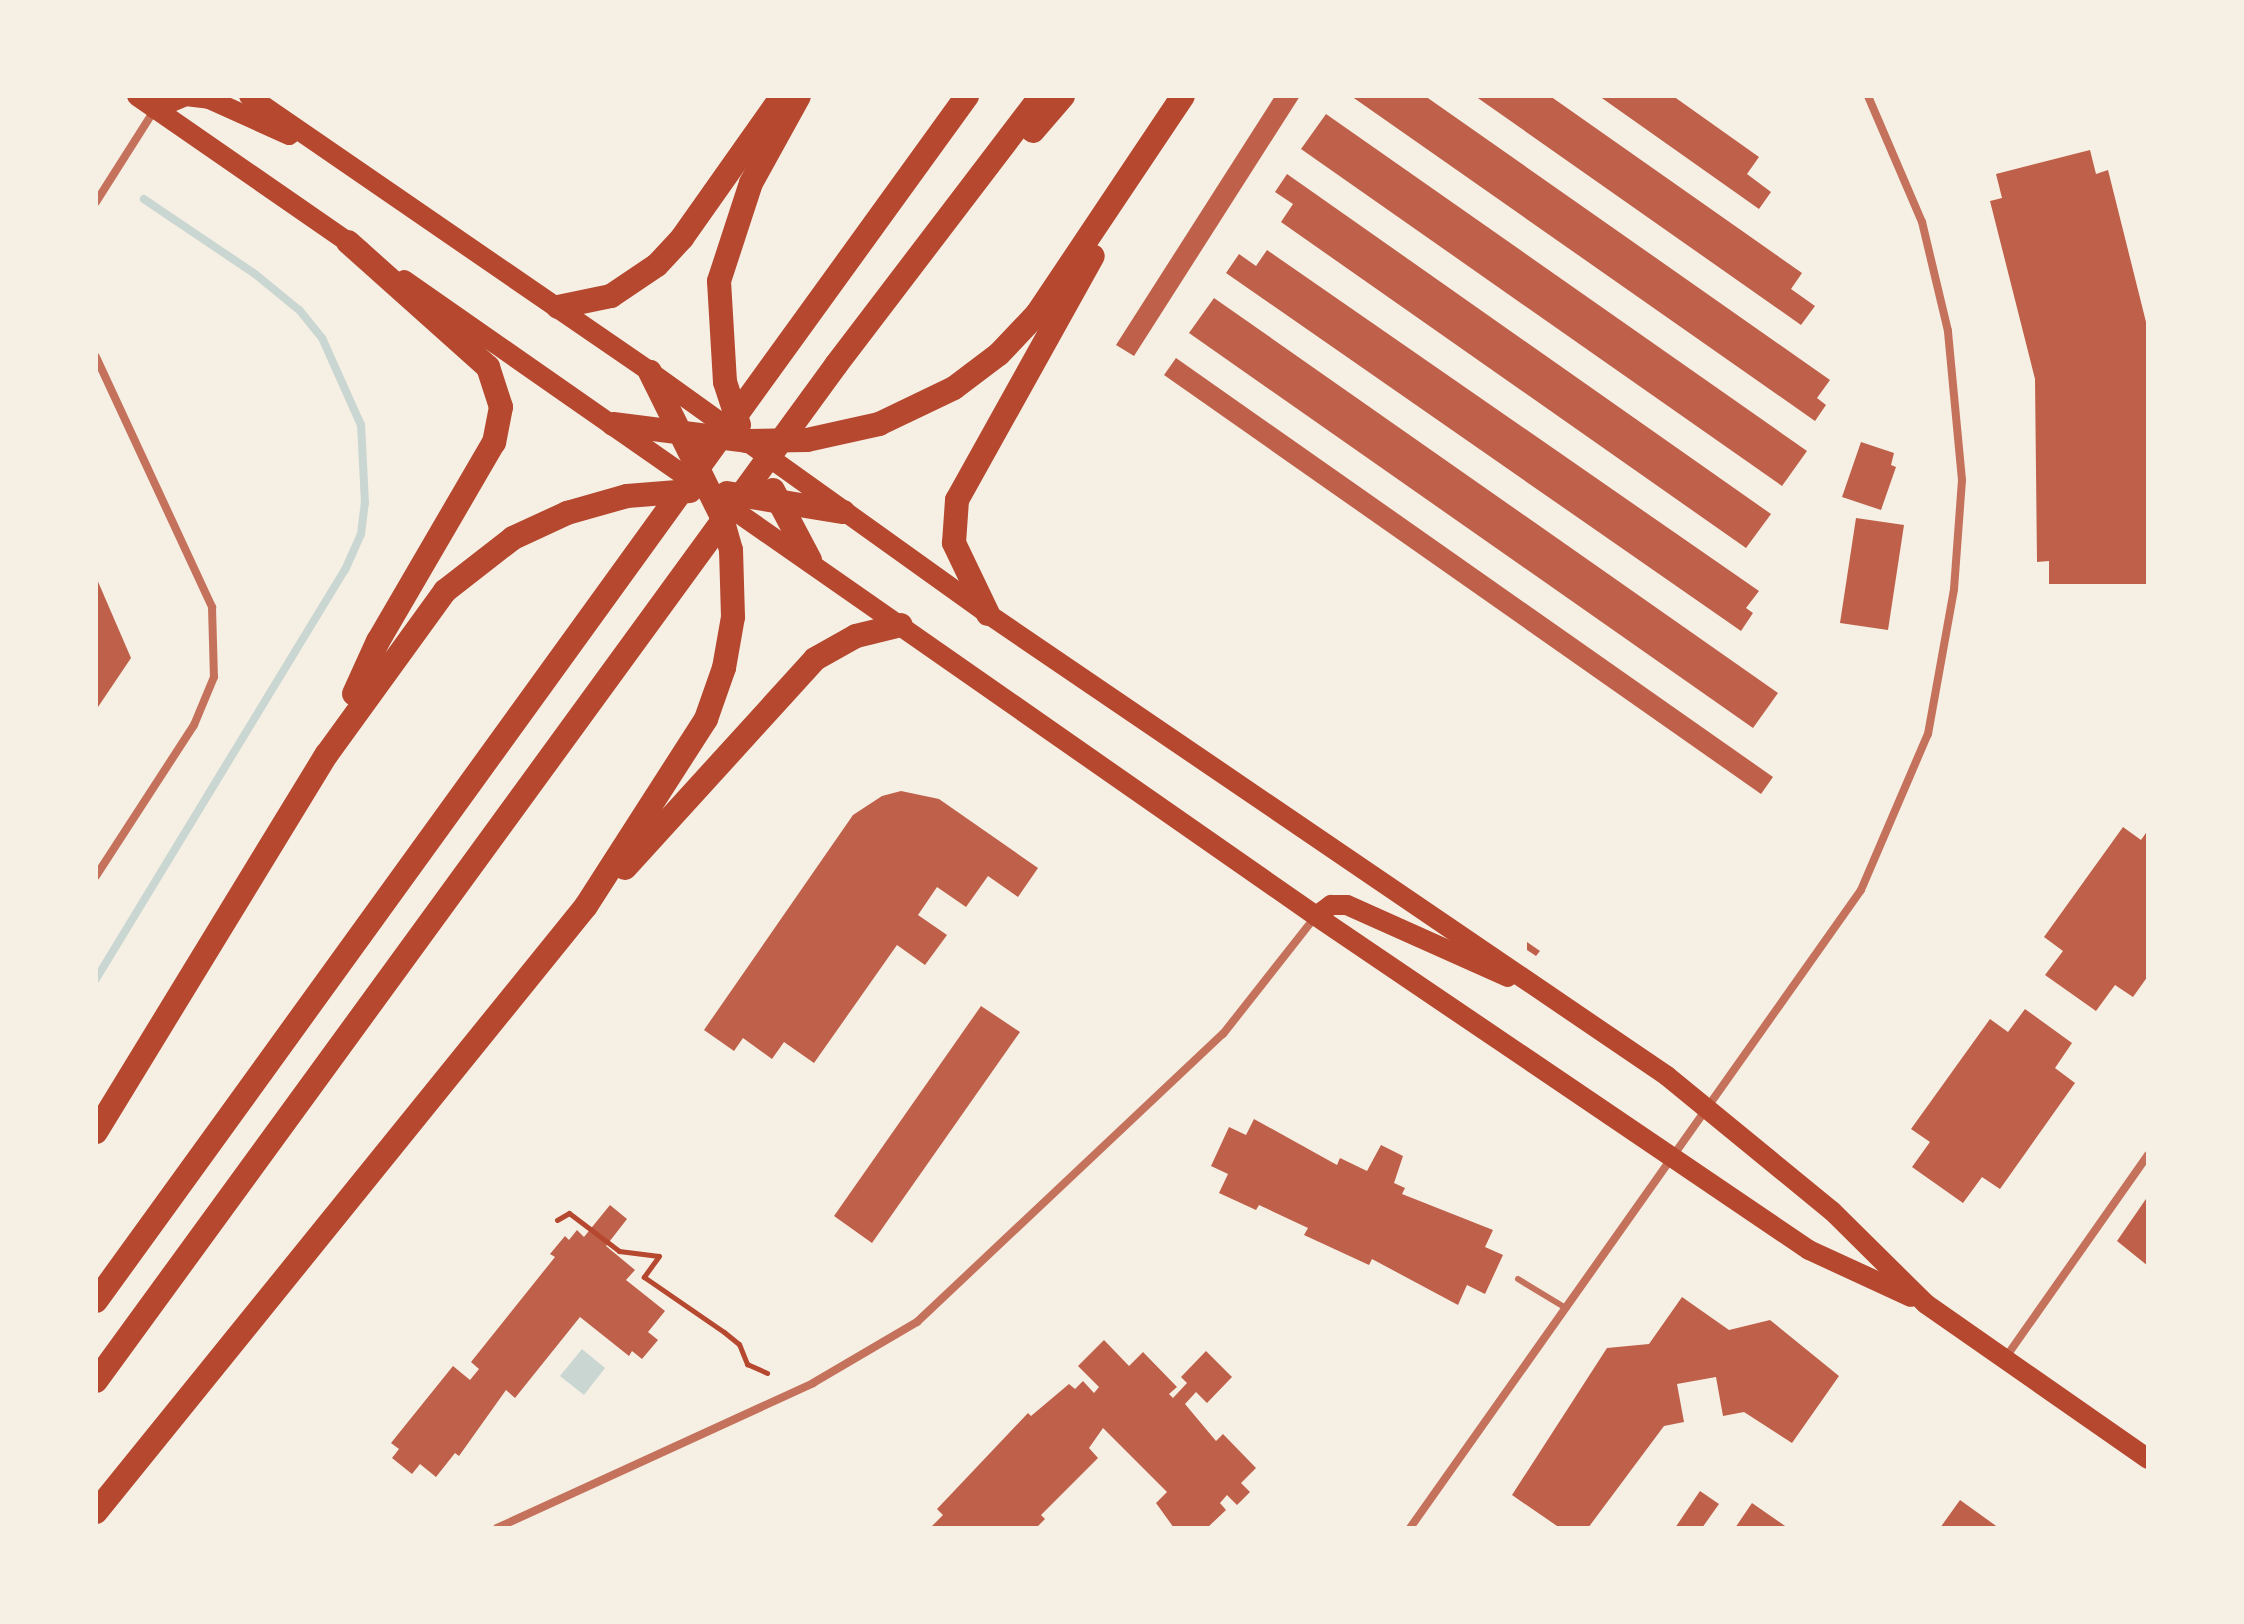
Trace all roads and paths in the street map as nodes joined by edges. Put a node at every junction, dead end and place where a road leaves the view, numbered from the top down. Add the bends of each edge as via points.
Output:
1 (137, 96) edge
2 (249, 96) edge
3 (782, 96) edge
4 (799, 96) edge
5 (967, 96) edge
6 (1041, 96) edge
7 (1063, 96) edge
8 (1183, 96) edge
9 (1868, 96) edge
10 (155, 109) junction
11 (343, 160) junction
12 (1122, 193) junction
13 (96, 202) edge
14 (348, 242) junction
15 (558, 307) junction
16 (96, 357) edge
17 (836, 365) junction
18 (650, 372) junction
19 (613, 424) junction
20 (681, 433) junction
21 (747, 441) junction
22 (709, 491) junction
23 (778, 500) junction
24 (843, 512) junction
25 (810, 560) junction
26 (988, 614) junction
27 (901, 625) junction
28 (327, 754) junction
29 (96, 876) edge
30 (586, 906) junction
31 (1316, 916) junction
32 (1552, 996) junction
33 (1706, 1105) junction
34 (96, 1132) edge
35 (1672, 1152) junction
36 (2148, 1155) edge
37 (557, 1220) dead end
38 (1518, 1279) dead end
39 (96, 1301) edge
40 (1926, 1304) junction
41 (1564, 1307) junction
42 (2005, 1359) junction
43 (767, 1373) dead end
44 (96, 1381) edge
45 (2148, 1459) edge
46 (96, 1512) edge
47 (497, 1528) edge
48 (1410, 1528) edge

1 - 10 main road
2 - 11 main road
3 - 15 highway via 682,238 657,265 611,296
4 - 21 highway via 751,183 719,281 725,382
5 - 39 highway
6 - 17 highway
7 - 17 highway
8 - 12 highway
9 - 33 street via 1922,222 1948,331 1962,480 1954,589 1928,734 1861,890
10 - 11 main road via 186,96 209,99
10 - 13 street
10 - 14 main road
11 - 15 main road
12 - 21 highway via 1037,314 977,374 930,403 879,424 807,440
12 - 26 highway via 1072,300 957,500 954,543
14 - 19 main road
14 - 28 highway via 488,367 496,381 501,418 489,452 378,641
15 - 18 main road
16 - 29 street via 212,607 214,677 194,725
17 - 44 highway
18 - 20 highway
18 - 21 main road
19 - 20 highway
19 - 22 main road
20 - 21 highway
20 - 22 highway
21 - 23 highway
21 - 24 main road
22 - 23 highway
22 - 25 main road
22 - 28 highway via 651,493 596,503 538,524 487,555 427,612
22 - 30 highway via 729,536 734,568 724,668 694,743
23 - 24 highway
23 - 25 highway
24 - 26 main road
25 - 27 main road
26 - 32 main road
27 - 30 highway via 856,636 815,659 689,803
27 - 31 main road
28 - 34 highway
30 - 46 highway
31 - 32 main road via 1331,905 1347,905
31 - 35 main road
31 - 47 street via 1223,1034 917,1322 813,1383
32 - 33 main road
33 - 35 street
33 - 40 main road via 1832,1211
35 - 40 main road via 1809,1250
35 - 41 street
36 - 42 street
37 - 43 path via 569,1213 619,1251 659,1256 644,1277 724,1332 739,1344 747,1364
38 - 41 lane
40 - 42 main road
41 - 48 street
42 - 45 main road

